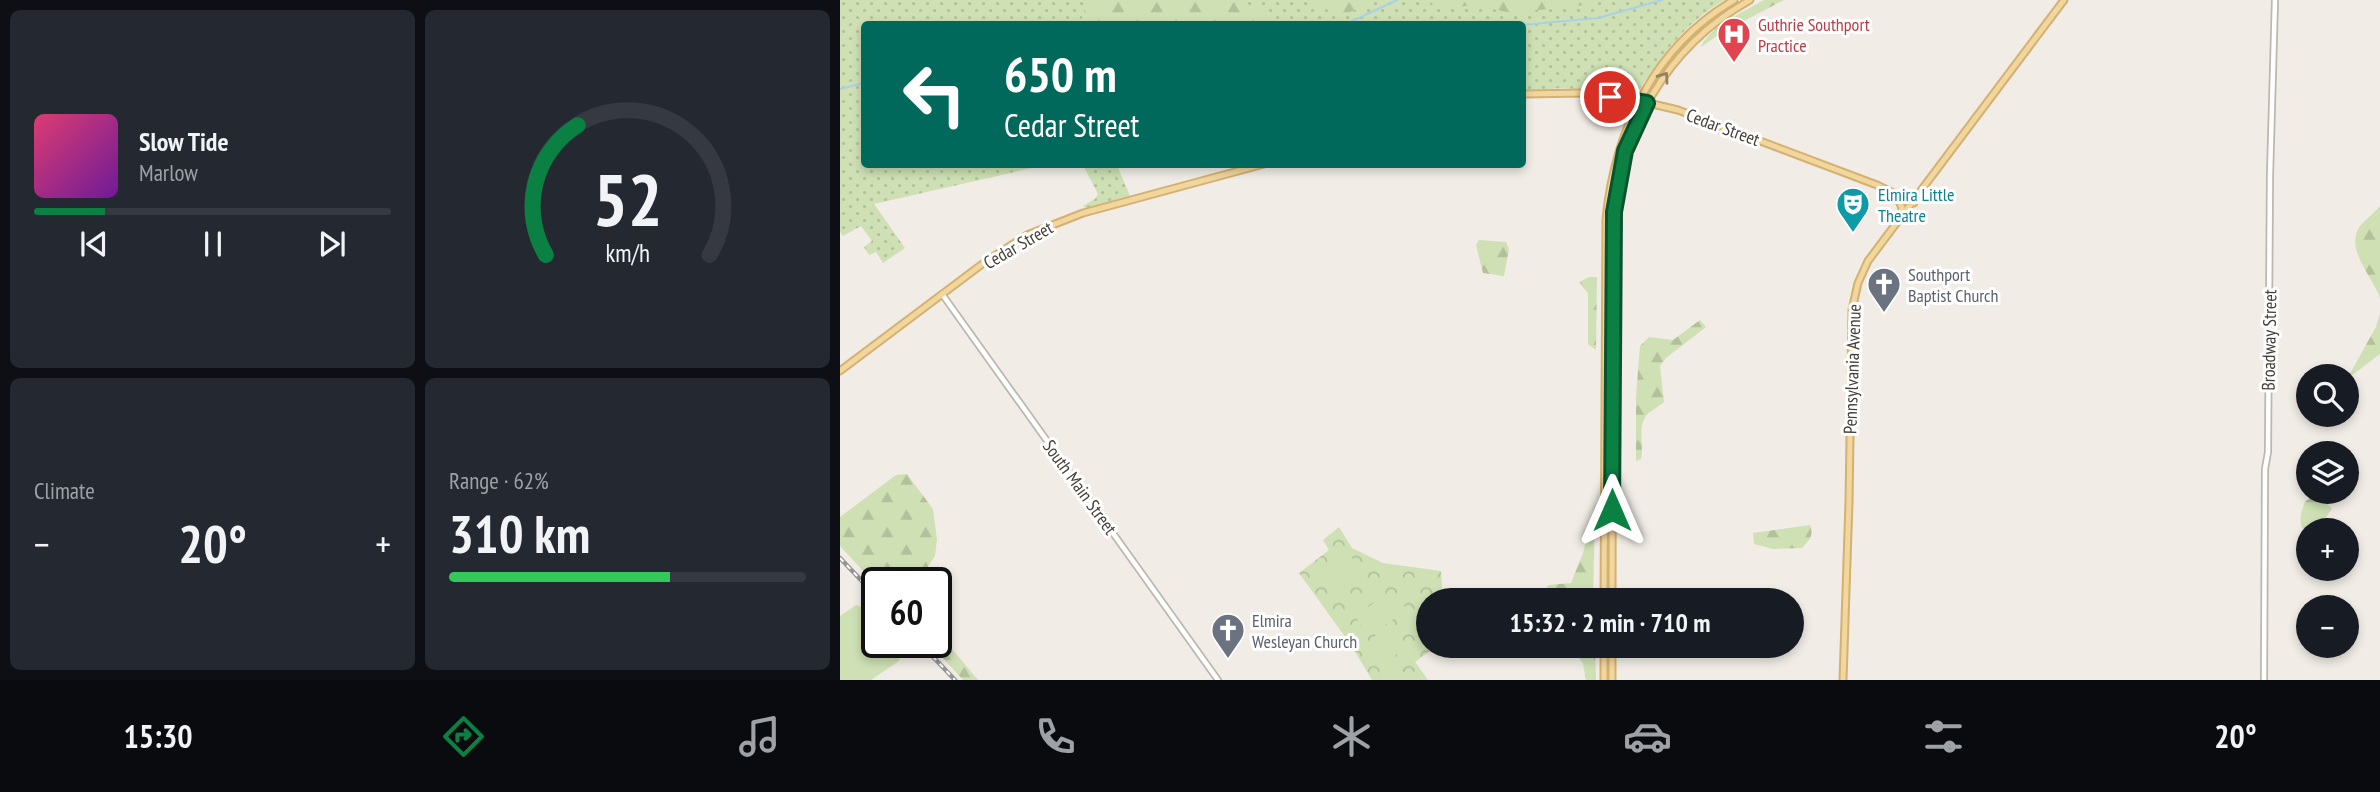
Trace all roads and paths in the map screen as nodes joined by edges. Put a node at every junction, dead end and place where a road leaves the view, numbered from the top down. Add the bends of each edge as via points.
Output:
1 (1734, 0) edge
2 (1750, 0) edge
3 (2064, 0) edge
4 (2275, 0) edge
5 (1526, 94) edge
6 (1643, 102) junction
7 (1249, 168) edge
8 (1896, 194) junction
9 (1914, 203) junction
10 (1900, 220) junction
11 (942, 294) junction
12 (840, 371) edge
13 (1604, 588) edge
14 (1612, 588) edge
15 (1604, 658) edge
16 (1612, 658) edge
17 (1218, 680) edge
18 (1604, 680) edge
19 (1612, 680) edge
20 (1843, 680) edge
21 (2264, 680) edge

1 - 6 main road via 1682,41 1662,65
6 -> 2 main road via 1688,47
3 - 9 main road, Pennsylvania Avenue
4 - 21 street, Broadway Street
5 - 6 main road, Cedar Street via 1582,93
6 - 8 main road, Cedar Street via 1678,110
6 - 13 main road via 1614,164 1606,219
6 - 14 main road via 1623,159 1613,226
7 - 11 main road, Cedar Street via 1051,224 1027,235
8 - 9 main road, Cedar Street
8 - 10 main road via 1902,208
9 - 10 main road, Pennsylvania Avenue
10 - 20 main road, Pennsylvania Avenue via 1868,261 1853,301
11 - 12 main road, Cedar Street
11 - 17 street, South Main Street
15 - 18 main road
16 - 19 main road

